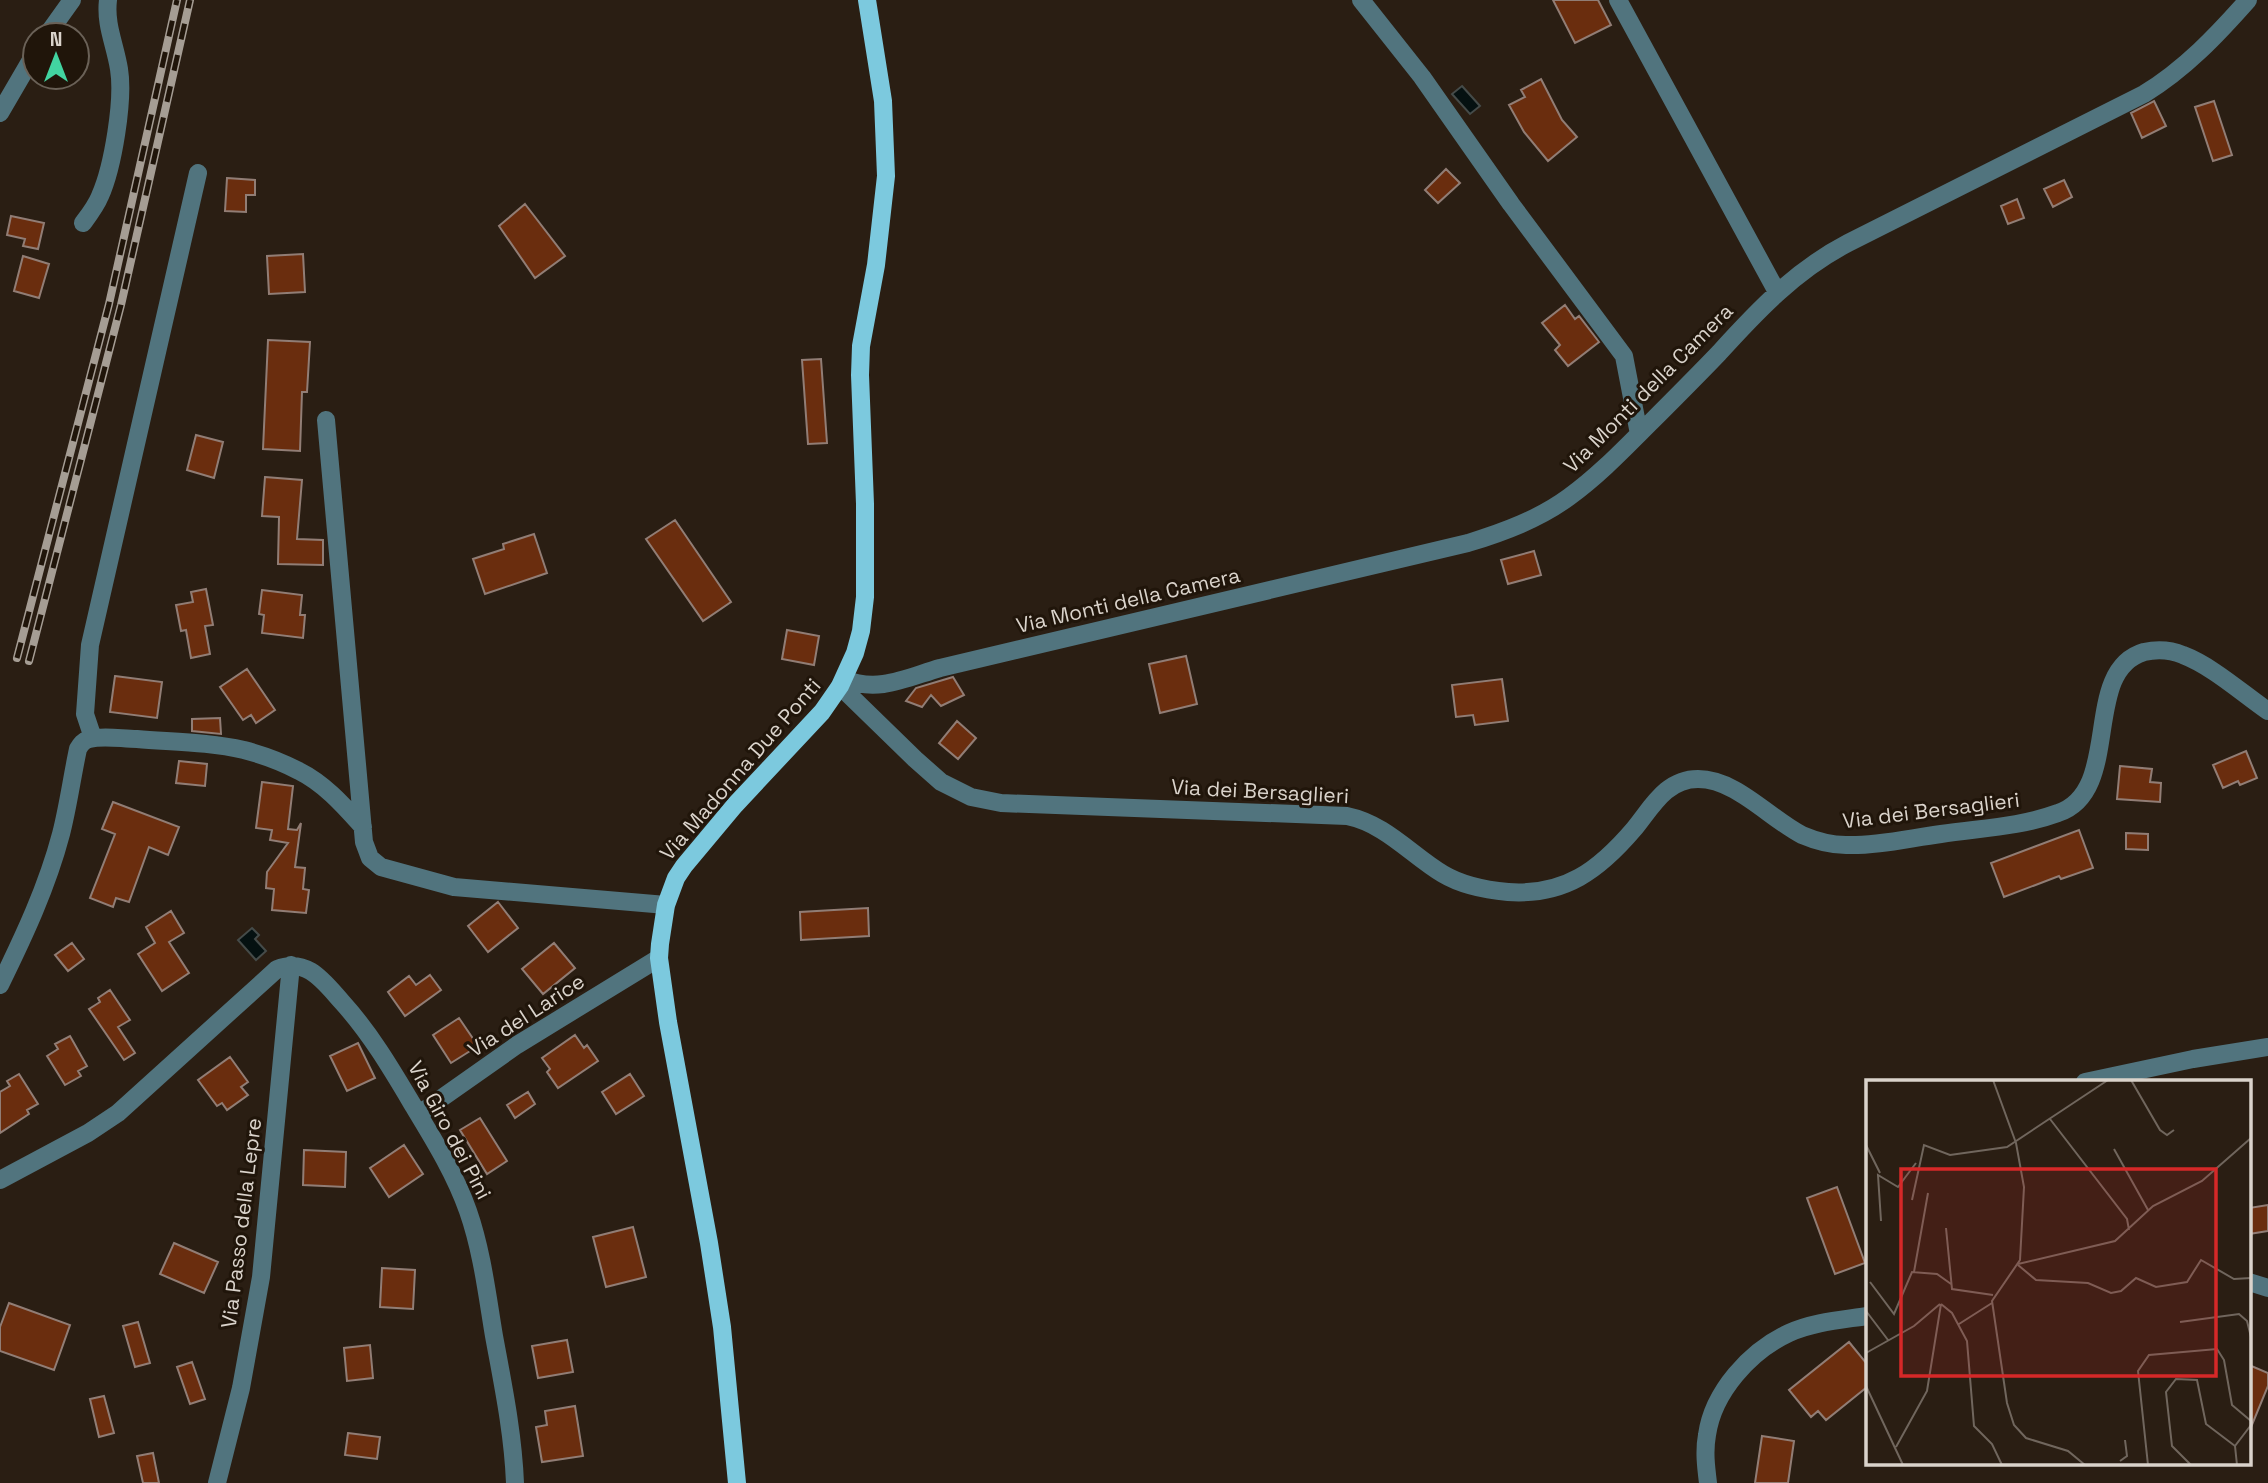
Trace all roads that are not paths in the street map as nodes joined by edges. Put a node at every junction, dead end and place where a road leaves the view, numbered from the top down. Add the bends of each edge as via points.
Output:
1 (72, 0) edge
2 (108, 0) edge
3 (867, 0) edge
4 (1361, 0) edge
5 (1618, 0) edge
6 (2248, 0) edge
7 (57, 21) edge
8 (21, 77) edge
9 (0, 113) edge
10 (198, 173) dead end
11 (83, 223) dead end
12 (1777, 292) junction
13 (326, 420) dead end
14 (1639, 434) junction
15 (842, 683) junction
16 (2268, 711) edge
17 (93, 738) junction
18 (363, 827) junction
19 (666, 905) junction
20 (659, 958) junction
21 (291, 965) junction
22 (0, 985) edge
23 (2268, 1047) edge
24 (2094, 1080) edge
25 (419, 1114) junction
26 (0, 1180) edge
27 (2250, 1282) edge
28 (2268, 1288) edge
29 (1866, 1316) edge
30 (217, 1483) edge
31 (515, 1483) edge
32 (737, 1483) edge
33 (1708, 1483) edge

1 - 7 street
2 - 11 street via 108,27 120,76 120,108 101,193
3 - 15 main road, Via Madonna Due Ponti via 883,101 886,176 876,265 860,346 864,608 855,653
4 - 14 street via 1624,356
5 - 12 street
6 - 12 street, Via Monti della Camera via 2208,44 2144,94 1841,247
8 - 9 street
10 - 17 street via 90,645 85,714
12 - 14 street, Via Monti della Camera
13 - 18 street
14 - 15 street, Via Monti della Camera via 1568,498 1488,537 889,683
15 - 16 street, Via dei Bersaglieri via 934,776 971,797 1001,803 1347,816 1374,825 1462,884 1522,893 1553,889 1583,877 1632,831 1667,789 1694,779 1719,782 1802,835 1836,845 2006,827 2059,813 2079,801 2091,780 2116,677 2129,660 2146,652 2168,651 2188,657
15 - 19 main road, Via Madonna Due Ponti via 811,726 688,860
17 - 18 street via 205,744 260,755 316,781
17 - 22 street via 78,749 55,853 28,928
18 - 19 street via 365,848 375,863 433,882 473,890
19 - 20 main road, Via Madonna Due Ponti
20 - 25 street, Via del Larice via 517,1045
20 - 32 main road, Via Madonna Due Ponti via 720,1315
21 - 25 street, Via Giro dei Pini via 313,972 356,1017
21 - 26 street via 272,972 111,1118
21 - 30 street, Via Passo della Lepre via 261,1277 241,1388
23 - 24 street
25 - 31 street, Via Giro dei Pini via 455,1180 475,1235 510,1430
27 - 28 street
29 - 33 street via 1787,1334 1747,1364 1721,1396 1711,1418 1705,1447

